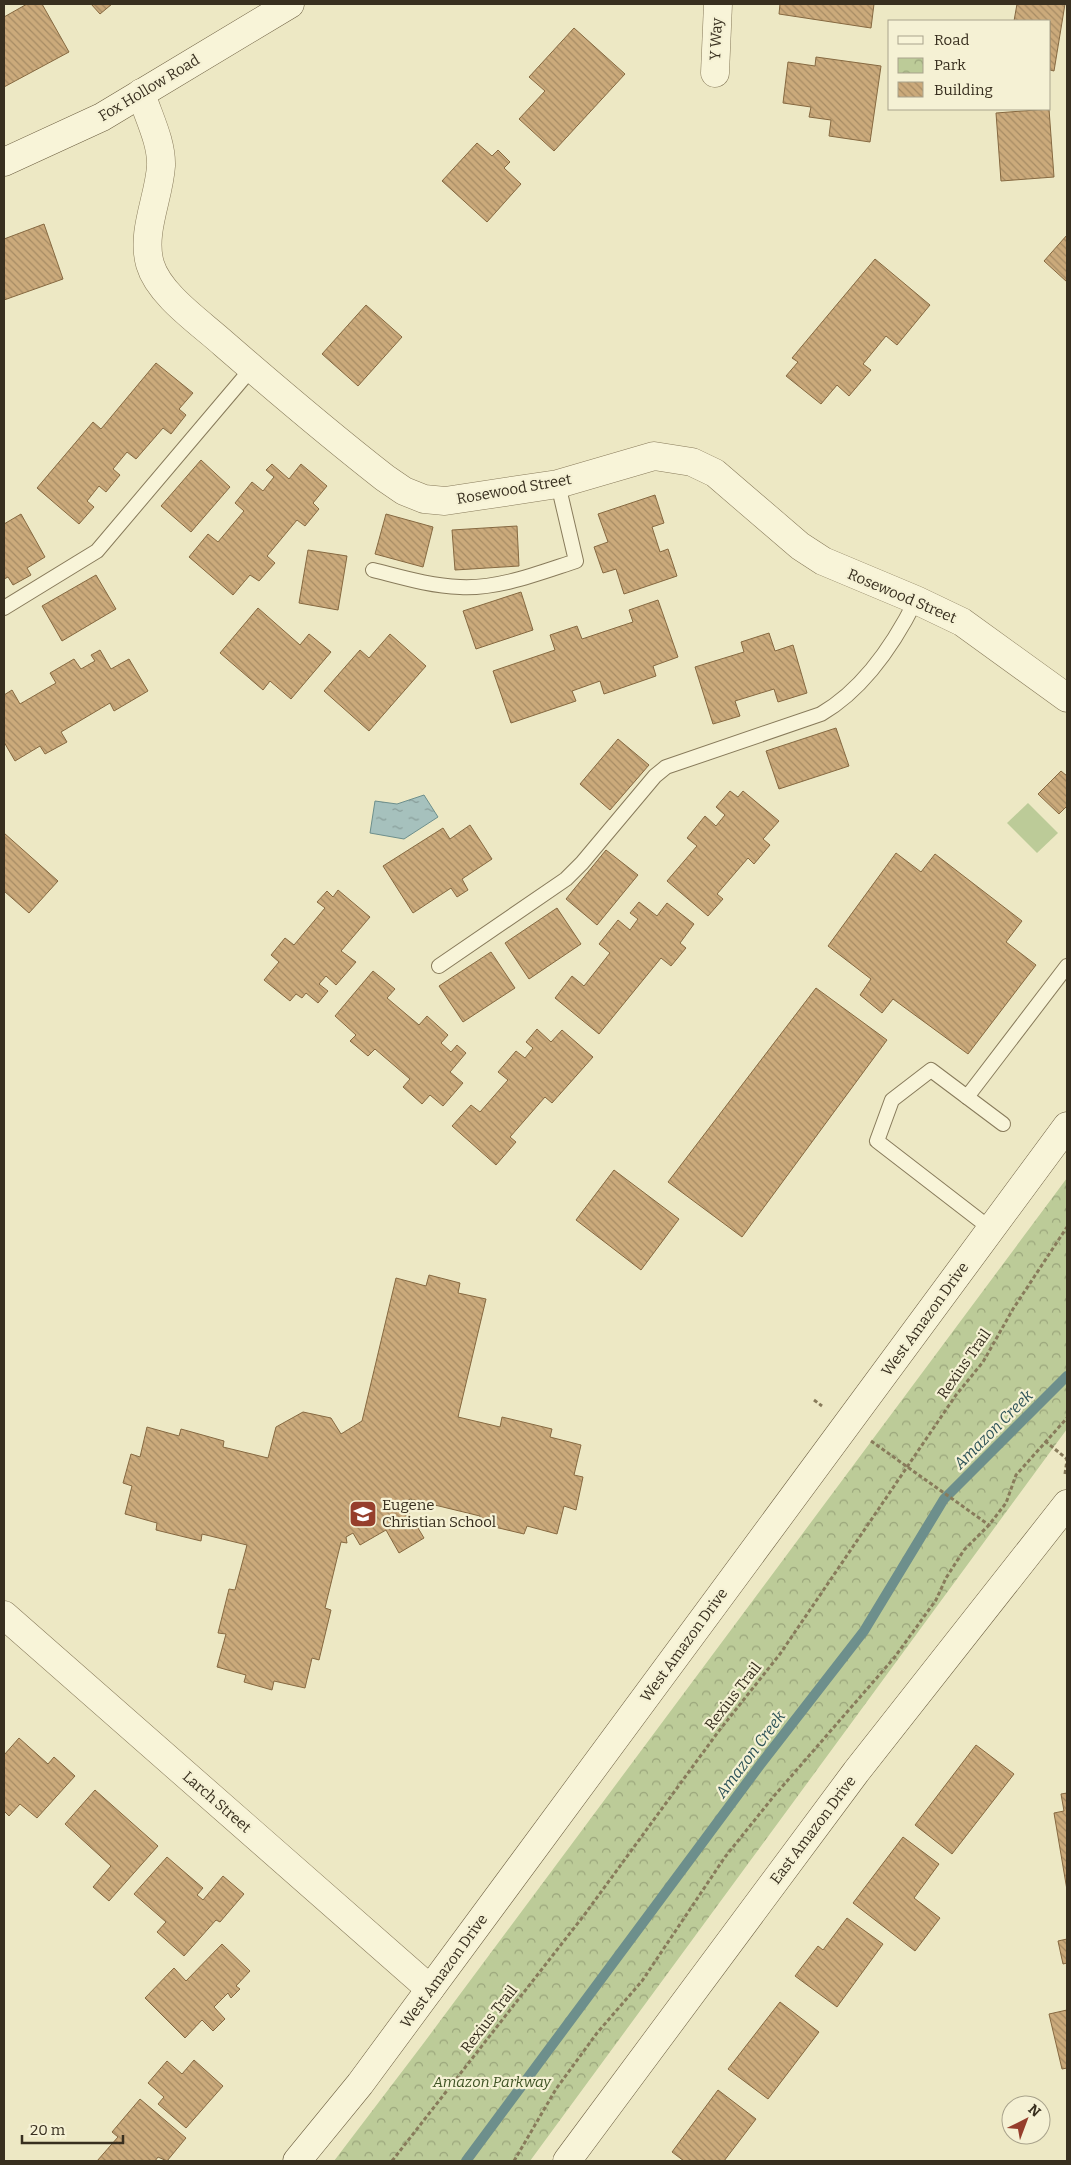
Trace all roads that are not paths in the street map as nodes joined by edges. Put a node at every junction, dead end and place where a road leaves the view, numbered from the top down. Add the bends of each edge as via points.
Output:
1 (290, 4) edge
2 (718, 4) edge
3 (715, 73) dead end
4 (141, 93) junction
5 (4, 162) edge
6 (252, 368) junction
7 (558, 484) junction
8 (373, 570) dead end
9 (916, 600) junction
10 (4, 608) edge
11 (1067, 698) edge
12 (439, 966) dead end
13 (1067, 966) edge
14 (967, 1097) junction
15 (1003, 1124) dead end
16 (1067, 1126) edge
17 (991, 1229) junction
18 (1064, 1516) edge
19 (4, 1615) edge
20 (430, 1989) junction
21 (297, 2161) edge
22 (567, 2161) edge

1 - 4 street, Fox Hollow Road
2 - 3 street, Y Way
4 - 5 street, Fox Hollow Road via 102,117
4 - 6 street, Rosewood Street via 161,163 148,245 150,264 174,300
6 - 7 street, Rosewood Street via 385,478 417,496 445,501
6 - 10 lane via 97,551
7 - 8 lane via 576,561 488,586 426,583
7 - 9 street, Rosewood Street via 654,456 692,462 715,473 800,546 823,561
9 - 11 street, Rosewood Street via 962,622
9 - 12 lane via 896,638 839,704 821,714 666,767 566,878
13 - 14 lane
14 - 15 lane
14 - 17 lane via 931,1070 892,1100 877,1141
16 - 17 street, West Amazon Drive
17 - 20 street, West Amazon Drive
18 - 22 street, East Amazon Drive via 856,1772
19 - 20 street, Larch Street
20 - 21 street, West Amazon Drive via 360,2084

